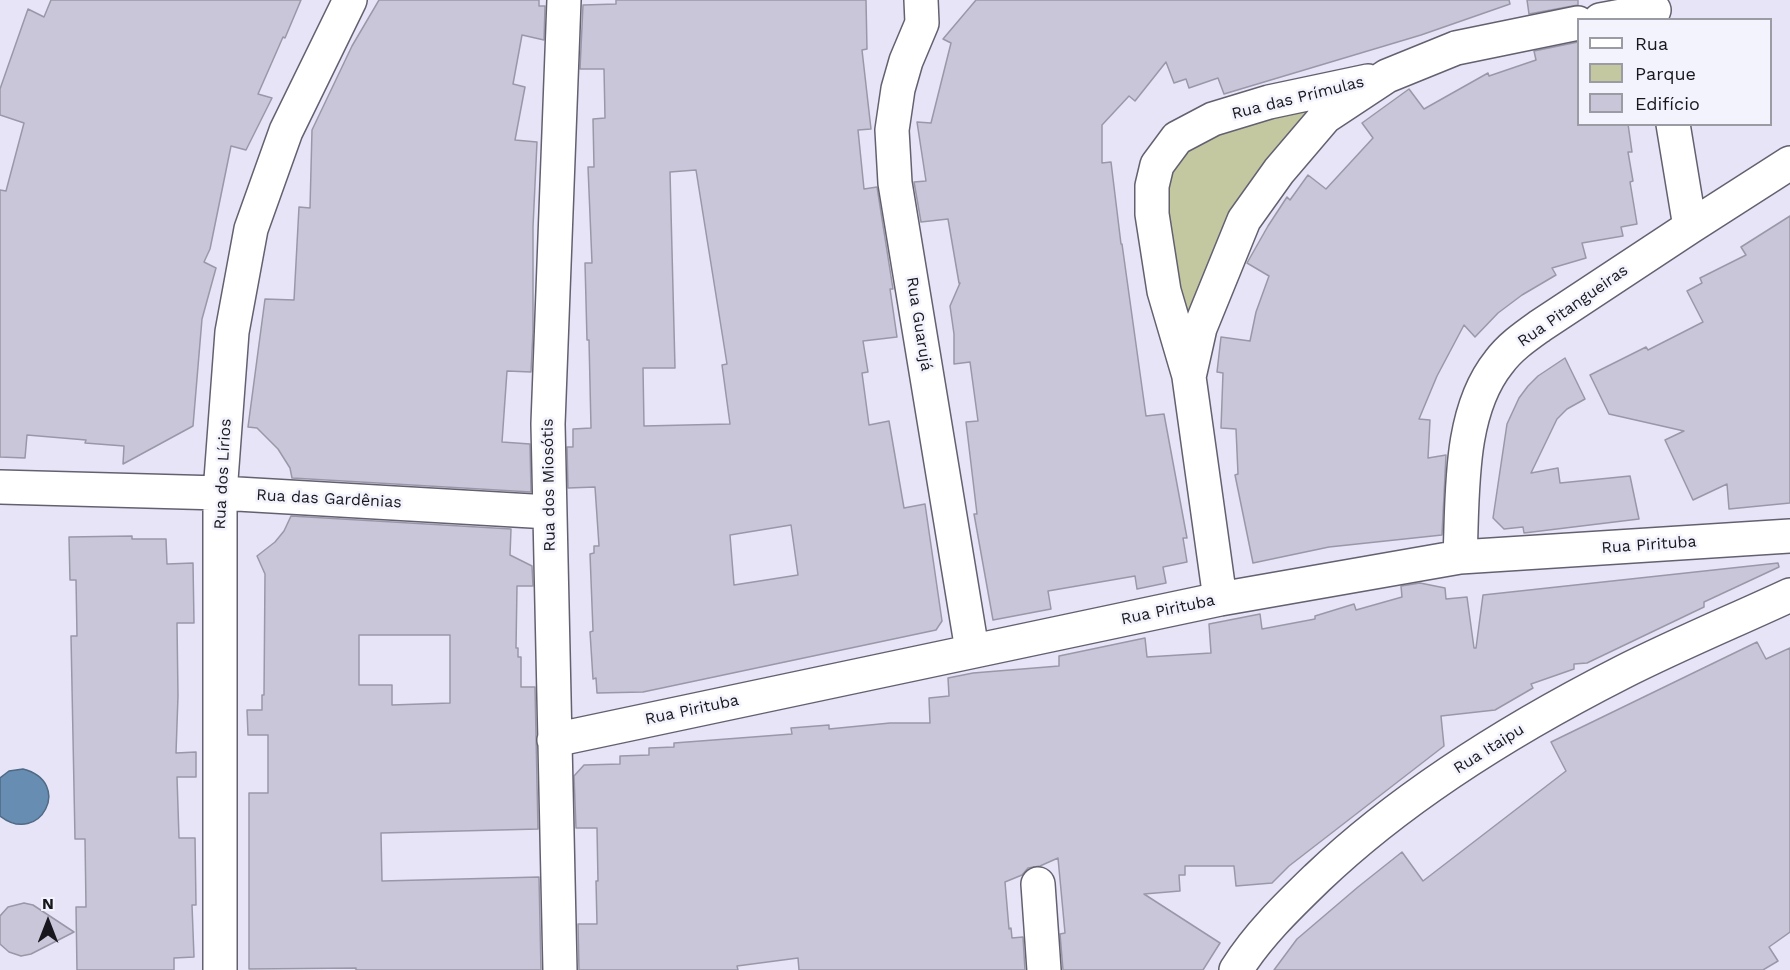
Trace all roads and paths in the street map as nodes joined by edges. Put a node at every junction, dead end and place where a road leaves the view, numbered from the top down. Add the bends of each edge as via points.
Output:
1 (350, 0) edge
2 (564, 0) edge
3 (928, 8) edge
4 (1654, 10) edge
5 (1611, 18) edge
6 (1577, 23) edge
7 (1387, 76) junction
8 (1673, 126) edge
9 (1790, 164) edge
10 (1690, 226) junction
11 (1189, 377) junction
12 (0, 487) edge
13 (220, 493) junction
14 (549, 512) junction
15 (1790, 536) edge
16 (1460, 557) junction
17 (1790, 595) edge
18 (1220, 598) junction
19 (972, 650) junction
20 (554, 740) junction
21 (1038, 884) dead end
22 (220, 970) edge
23 (560, 970) edge
24 (1044, 970) edge
25 (1236, 970) edge

1 - 13 street, Rua dos Lírios via 286,131 251,229 232,332
2 - 14 street, Rua dos Miosótis via 548,424
3 - 19 street, Rua Guarujá via 898,89 892,130 895,183
4 - 5 street
6 - 7 street, Rua das Prímulas via 1456,48
7 - 11 street, Rua das Prímulas via 1324,117 1244,220 1200,328
7 - 11 street, Rua das Prímulas via 1269,102 1213,119 1177,138 1157,165 1152,214 1164,291
8 - 10 street
9 - 10 street, Rua Pitangueiras
10 - 16 street, Rua Pitangueiras via 1540,326 1498,362 1480,394 1472,419 1464,466
11 - 18 street, Rua das Prímulas
12 - 13 street, Rua das Gardênias
13 - 14 street, Rua das Gardênias
13 - 22 street, Rua dos Lírios
14 - 20 street, Rua dos Miosótis
15 - 16 street, Rua Pirituba
16 - 18 street, Rua Pirituba
17 - 25 street, Rua Itaipu via 1621,673 1523,727 1422,792 1353,844 1290,903 1265,929
18 - 19 street, Rua Pirituba
19 - 20 street, Rua Pirituba
20 - 23 street, Rua dos Miosótis
21 - 24 street

